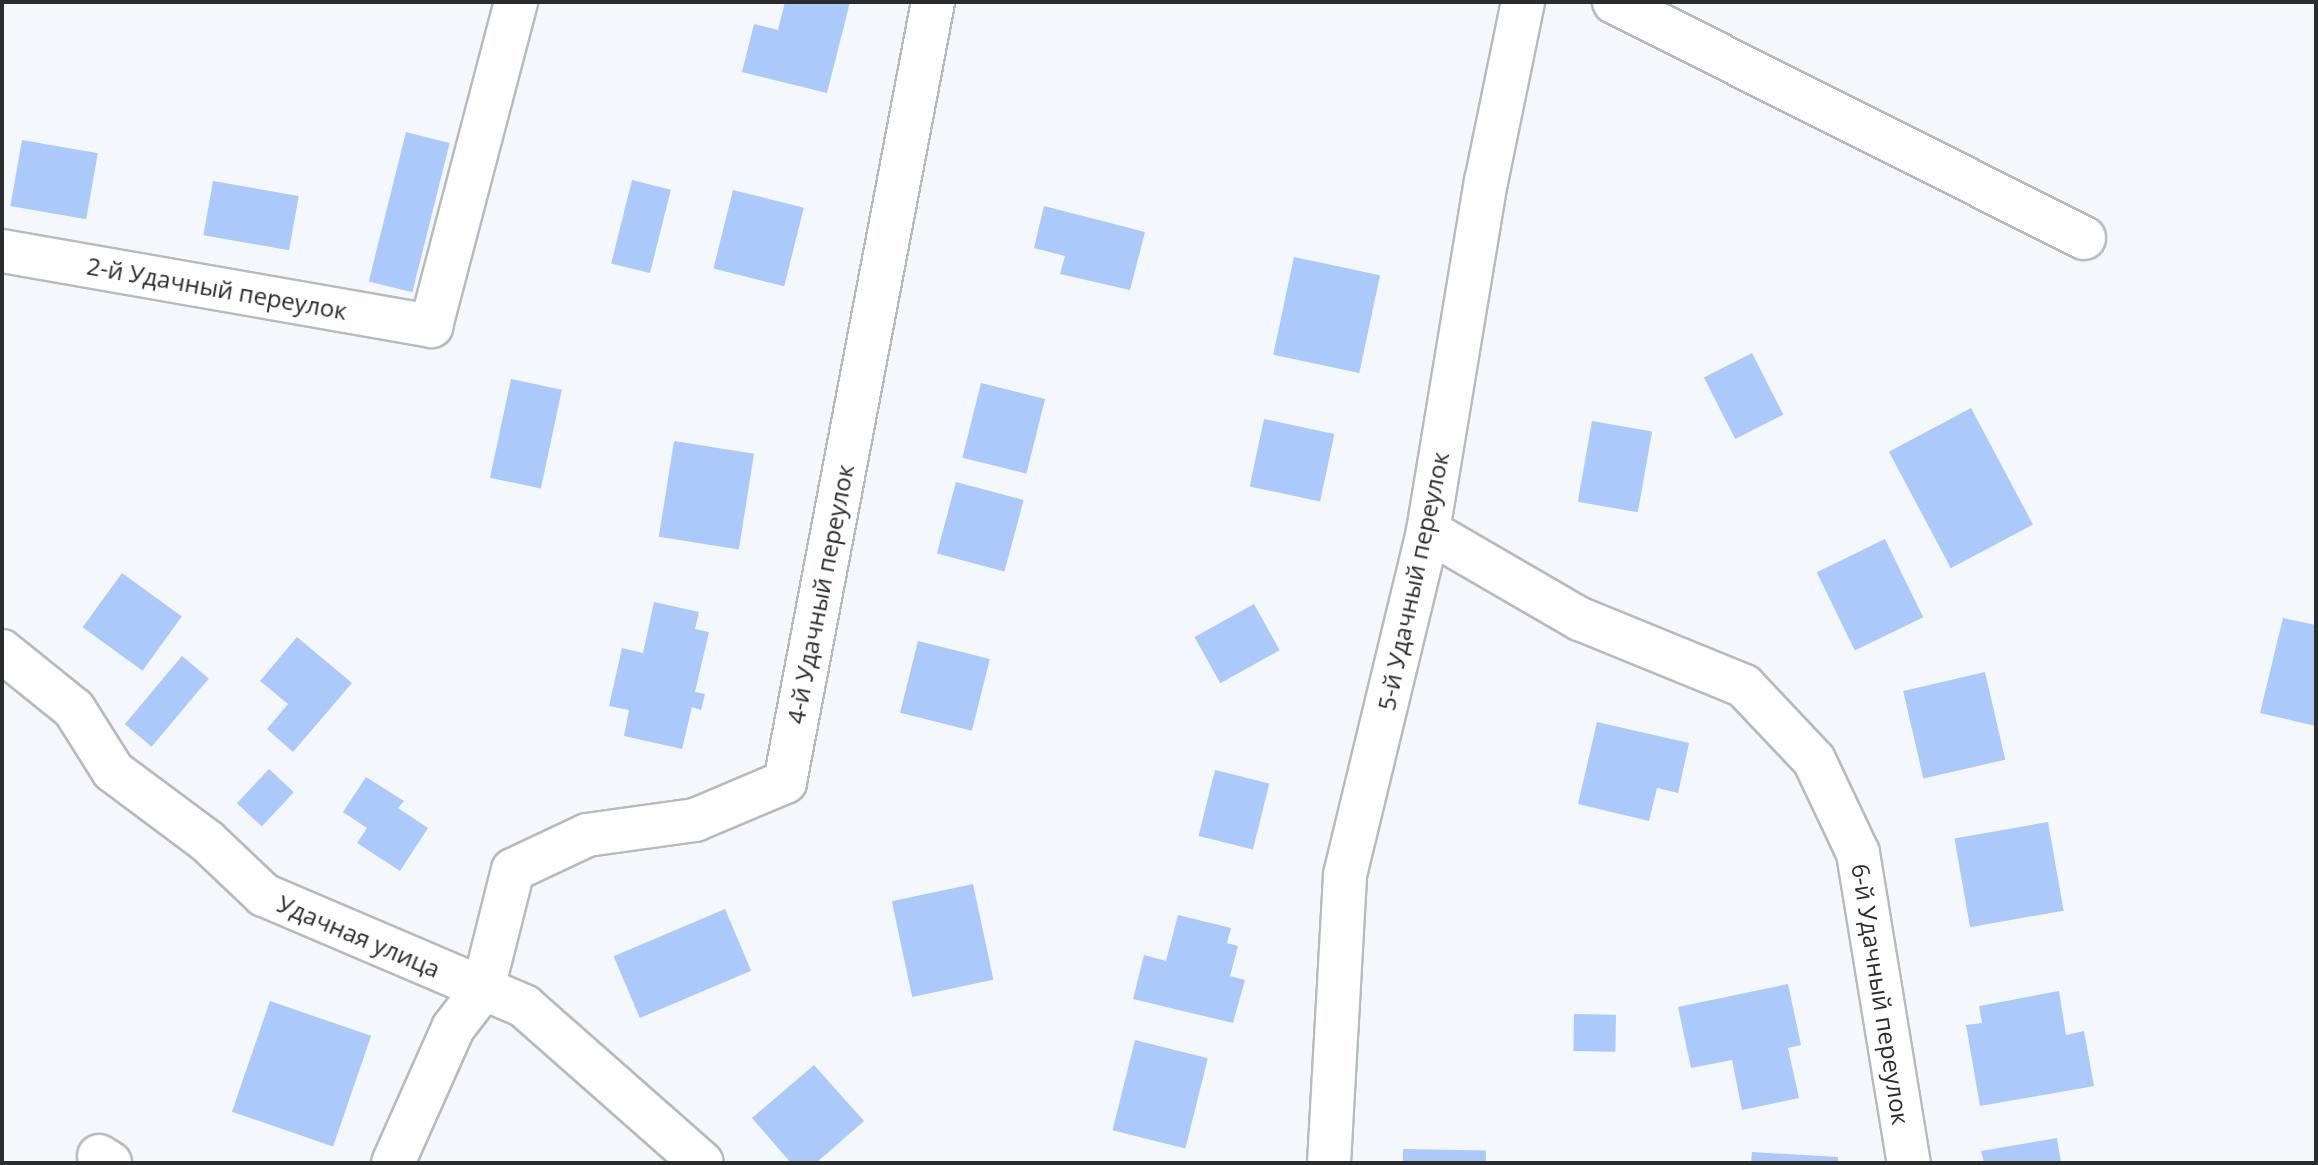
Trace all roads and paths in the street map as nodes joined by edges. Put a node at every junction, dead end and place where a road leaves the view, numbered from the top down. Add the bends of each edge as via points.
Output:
1 (516, 2) edge
2 (933, 2) edge
3 (1523, 2) edge
4 (1630, 4) edge
5 (2084, 238) dead end
6 (2, 251) edge
7 (1428, 531) junction
8 (2, 651) edge
9 (483, 989) junction
10 (393, 1163) edge
11 (702, 1163) edge
12 (1329, 1163) edge
13 (1909, 1163) edge

1 - 6 street, 2-й Удачный переулок via 431,326
2 - 9 street, 4-й Удачный переулок via 785,782 695,820 587,835 513,870
3 - 7 street, 5-й Удачный переулок via 1486,182
4 - 5 street
7 - 12 street, 5-й Удачный переулок via 1345,875
7 - 13 street, 6-й Удачный переулок via 1580,619 1744,686 1814,760 1858,853
8 - 9 street, Удачная улица via 74,709 113,771 207,841 264,895
9 - 10 street via 453,1028
9 - 11 street, Удачная улица via 524,1006

